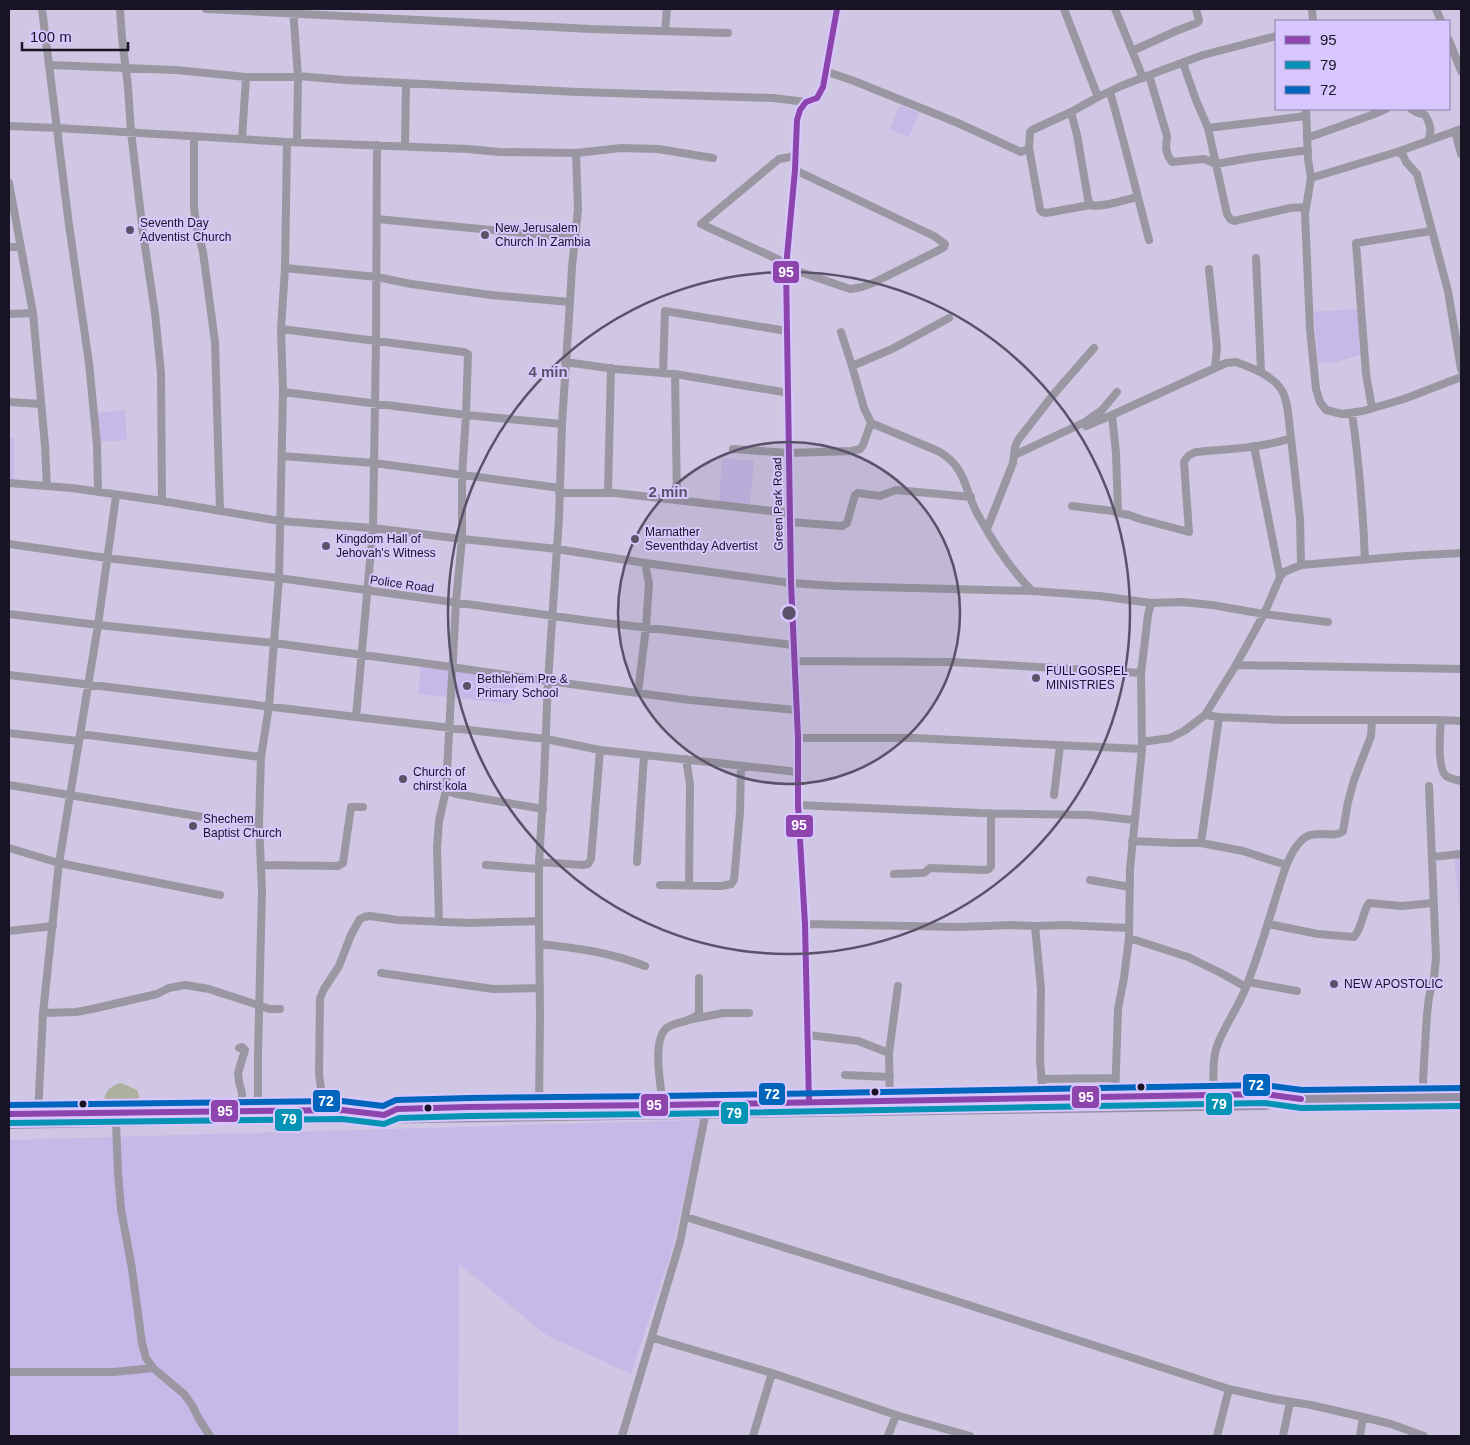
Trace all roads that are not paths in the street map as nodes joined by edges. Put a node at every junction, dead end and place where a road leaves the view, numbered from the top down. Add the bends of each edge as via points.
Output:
1 (42, 9) edge
2 (120, 9) edge
3 (206, 9) edge
4 (667, 9) edge
5 (837, 9) edge
6 (1064, 9) edge
7 (1115, 9) edge
8 (1196, 9) edge
9 (293, 12) edge
10 (665, 31) junction
11 (728, 33) dead end
12 (1275, 36) edge
13 (1450, 42) edge
14 (1132, 51) junction
15 (1184, 63) junction
16 (49, 65) junction
17 (126, 67) junction
18 (1461, 70) edge
19 (825, 71) junction
20 (298, 76) junction
21 (246, 77) junction
22 (1146, 77) junction
23 (406, 83) junction
24 (1110, 92) junction
25 (1098, 97) junction
26 (806, 102) junction
27 (1383, 110) edge
28 (1413, 110) edge
29 (1071, 112) junction
30 (1306, 112) edge
31 (9, 126) edge
32 (58, 128) junction
33 (1208, 128) junction
34 (1458, 130) edge
35 (131, 132) junction
36 (194, 137) junction
37 (1307, 138) junction
38 (242, 139) junction
39 (1428, 141) junction
40 (286, 142) junction
41 (297, 142) junction
42 (377, 145) junction
43 (405, 146) junction
44 (1029, 148) junction
45 (1308, 150) junction
46 (1397, 152) junction
47 (576, 153) junction
48 (1461, 154) edge
49 (795, 156) junction
50 (713, 158) dead end
51 (1216, 164) junction
52 (795, 170) junction
53 (1311, 178) junction
54 (9, 182) edge
55 (1137, 197) junction
56 (1090, 205) junction
57 (1306, 207) junction
58 (12, 216) edge
59 (376, 219) junction
60 (1431, 231) junction
61 (575, 238) junction
62 (1149, 240) dead end
63 (21, 246) junction
64 (9, 247) edge
65 (1256, 258) dead end
66 (786, 265) junction
67 (285, 268) junction
68 (1209, 268) dead end
69 (376, 277) junction
70 (570, 302) junction
71 (32, 312) junction
72 (9, 314) edge
73 (949, 318) dead end
74 (282, 329) junction
75 (787, 331) junction
76 (841, 332) dead end
77 (376, 341) junction
78 (1094, 348) dead end
79 (565, 362) junction
80 (852, 366) junction
81 (611, 368) junction
82 (1215, 368) junction
83 (1461, 369) edge
84 (1261, 371) junction
85 (663, 373) junction
86 (675, 374) junction
87 (1461, 377) edge
88 (283, 392) junction
89 (1117, 392) dead end
90 (788, 393) junction
91 (9, 402) edge
92 (376, 403) junction
93 (41, 404) junction
94 (1372, 408) junction
95 (1352, 413) junction
96 (466, 415) junction
97 (1112, 415) junction
98 (871, 423) junction
99 (562, 424) junction
100 (1291, 438) junction
101 (1057, 440) dead end
102 (1254, 446) junction
103 (732, 449) dead end
104 (788, 454) junction
105 (1015, 455) junction
106 (282, 456) junction
107 (374, 463) junction
108 (462, 476) junction
109 (9, 483) edge
110 (47, 486) junction
111 (560, 490) junction
112 (98, 492) junction
113 (608, 493) junction
114 (116, 496) junction
115 (971, 497) junction
116 (677, 500) junction
117 (162, 501) junction
118 (1072, 506) dead end
119 (220, 510) junction
120 (1118, 513) junction
121 (790, 517) junction
122 (280, 521) junction
123 (373, 528) junction
124 (987, 529) junction
125 (462, 540) junction
126 (9, 544) edge
127 (557, 549) junction
128 (1461, 554) edge
129 (108, 558) junction
130 (1365, 560) junction
131 (645, 563) junction
132 (1301, 565) junction
133 (1280, 577) junction
134 (279, 578) junction
135 (791, 583) junction
136 (368, 590) junction
137 (1032, 591) junction
138 (456, 602) junction
139 (1151, 603) junction
140 (9, 614) edge
141 (1264, 614) junction
142 (553, 616) junction
143 (1328, 622) dead end
144 (98, 626) junction
145 (646, 627) junction
146 (274, 643) junction
147 (793, 645) junction
148 (362, 655) junction
149 (794, 661) junction
150 (1236, 665) junction
151 (452, 667) junction
152 (1461, 669) edge
153 (1141, 673) junction
154 (9, 675) edge
155 (548, 681) junction
156 (87, 685) junction
157 (638, 693) junction
158 (269, 706) junction
159 (796, 710) junction
160 (1205, 715) junction
161 (356, 717) junction
162 (1219, 717) junction
163 (1372, 720) junction
164 (1441, 720) junction
165 (1461, 721) edge
166 (449, 728) junction
167 (9, 733) edge
168 (79, 737) junction
169 (798, 738) junction
170 (546, 739) junction
171 (1060, 746) junction
172 (1142, 746) junction
173 (600, 750) junction
174 (644, 755) junction
175 (261, 757) junction
176 (686, 760) junction
177 (741, 766) junction
178 (798, 772) junction
179 (1461, 781) edge
180 (9, 784) edge
181 (1429, 786) dead end
182 (446, 790) junction
183 (71, 794) junction
184 (1054, 796) dead end
185 (798, 805) junction
186 (363, 806) dead end
187 (543, 809) junction
188 (991, 813) junction
189 (1134, 820) junction
190 (259, 823) junction
191 (1132, 841) junction
192 (1201, 843) junction
193 (9, 848) edge
194 (1461, 854) edge
195 (1432, 858) junction
196 (637, 862) dead end
197 (58, 863) junction
198 (261, 865) junction
199 (486, 865) dead end
200 (1286, 865) junction
201 (539, 866) junction
202 (894, 874) dead end
203 (1090, 880) dead end
204 (660, 885) dead end
205 (689, 886) junction
206 (1130, 887) junction
207 (220, 895) dead end
208 (1433, 903) junction
209 (539, 921) junction
210 (439, 922) junction
211 (805, 924) junction
212 (1268, 924) junction
213 (52, 926) junction
214 (1035, 926) junction
215 (1130, 928) junction
216 (9, 931) edge
217 (1129, 938) junction
218 (539, 944) junction
219 (645, 966) dead end
220 (381, 973) dead end
221 (700, 978) dead end
222 (1247, 984) junction
223 (898, 986) dead end
224 (540, 988) junction
225 (1297, 991) dead end
226 (260, 1006) junction
227 (280, 1010) dead end
228 (749, 1012) dead end
229 (43, 1013) junction
230 (693, 1019) junction
231 (808, 1035) junction
232 (239, 1048) dead end
233 (888, 1053) junction
234 (845, 1076) dead end
235 (890, 1077) junction
236 (1115, 1078) junction
237 (1041, 1079) junction
238 (1213, 1095) junction
239 (1461, 1096) edge
240 (1424, 1097) junction
241 (1043, 1098) junction
242 (1301, 1099) junction
243 (809, 1102) junction
244 (1115, 1102) junction
245 (663, 1105) junction
246 (890, 1105) junction
247 (539, 1107) junction
248 (706, 1108) junction
249 (625, 1109) junction
250 (324, 1110) junction
251 (253, 1111) junction
252 (9, 1114) edge
253 (38, 1118) junction
254 (116, 1121) junction
255 (9, 1123) edge
256 (686, 1216) junction
257 (653, 1338) junction
258 (152, 1368) junction
259 (9, 1372) edge
260 (772, 1373) junction
261 (1229, 1389) junction
262 (1290, 1402) junction
263 (896, 1415) junction
264 (1363, 1417) junction
265 (1413, 1434) edge
266 (210, 1436) edge
267 (622, 1436) edge
268 (753, 1436) edge
269 (888, 1436) edge
270 (970, 1436) edge
271 (1217, 1436) edge
272 (1283, 1436) edge
273 (1360, 1436) edge
274 (1424, 1436) edge

1 - 16 street
2 - 17 street
3 - 9 street
4 - 10 street
5 - 19 street, Green Park Road
6 - 25 street
7 - 14 street
8 - 14 street via 1197,23
9 - 10 street
9 - 20 street
10 - 11 street
12 - 15 street
13 - 18 street
14 - 22 street
15 - 22 street
15 - 33 street
16 - 17 street
16 - 32 street
17 - 21 street
17 - 35 street
19 - 26 street, Green Park Road via 823,87 817,98
19 - 44 street via 1021,152
20 - 21 street
20 - 23 street
20 - 41 street
21 - 38 street
22 - 24 street
22 - 51 street via 1167,136 1166,148 1172,162 1204,159
23 - 26 street
23 - 43 street
24 - 25 street
24 - 55 street
25 - 29 street
26 - 49 street, Green Park Road via 797,120
27 - 37 street
28 - 39 street via 1425,115 1429,121 1432,132
29 - 44 street via 1032,130
29 - 56 street
30 - 33 street
30 - 37 street
31 - 32 street
32 - 35 street
32 - 112 street via 89,364
33 - 51 street
34 - 39 street
34 - 48 street
35 - 36 street
35 - 117 street via 160,372
36 - 38 street
36 - 119 street via 194,207 215,342
37 - 45 street
38 - 40 street
39 - 46 street
40 - 41 street
40 - 67 street
41 - 42 street
42 - 43 street
42 - 59 street
43 - 47 street
44 - 56 street via 1042,212
45 - 51 street
45 - 53 street
46 - 53 street
46 - 60 street via 1418,174
47 - 50 street via 621,148 658,149
47 - 61 street via 578,210
49 - 52 street, Green Park Road
49 - 66 street via 779,159 701,224
51 - 57 street via 1227,214 1234,221
52 - 66 street, Green Park Road
52 - 66 street via 945,244 873,283 850,289
53 - 57 street
54 - 58 street
55 - 56 street
55 - 62 street
57 - 95 street via 1310,329 1316,389 1326,410
58 - 63 street
59 - 61 street
59 - 69 street
60 - 83 street via 1448,292
60 - 94 street via 1356,243 1366,374
61 - 70 street
63 - 64 street
63 - 71 street
65 - 84 street
66 - 75 street, Green Park Road
67 - 69 street
67 - 74 street
68 - 82 street via 1217,347
69 - 70 street via 491,295
69 - 77 street
70 - 79 street
71 - 72 street
71 - 93 street
73 - 80 street
74 - 77 street
74 - 88 street
75 - 85 street via 665,312
75 - 90 street, Green Park Road
76 - 80 street
77 - 92 street
77 - 96 street via 468,354
78 - 105 street via 1018,440
79 - 81 street
79 - 99 street
80 - 98 street
81 - 85 street
81 - 113 street
82 - 84 street via 1236,362
82 - 97 street
84 - 100 street via 1284,392
85 - 86 street
86 - 90 street
86 - 116 street
87 - 94 street
88 - 92 street
88 - 106 street
89 - 105 street via 1102,410 1086,422
90 - 104 street, Green Park Road
91 - 93 street
92 - 96 street
92 - 107 street
93 - 110 street
94 - 95 street
95 - 130 street
96 - 99 street
96 - 108 street
97 - 101 street
97 - 120 street
98 - 104 street via 860,449
98 - 115 street via 948,457 962,474
99 - 111 street
100 - 102 street
100 - 132 street via 1300,519
102 - 120 street via 1196,452 1187,458 1184,462 1188,532
102 - 133 street
103 - 104 street
104 - 121 street, Green Park Road
105 - 124 street
106 - 107 street
106 - 122 street
107 - 108 street
107 - 123 street
108 - 111 street
108 - 125 street
109 - 110 street
110 - 112 street
111 - 113 street
111 - 127 street
112 - 114 street
113 - 116 street
114 - 117 street
114 - 129 street
115 - 121 street via 896,490 880,496 858,493 854,495 846,523 842,526
115 - 124 street
116 - 121 street
117 - 119 street
118 - 120 street
119 - 122 street
121 - 135 street, Green Park Road
122 - 123 street
122 - 134 street
123 - 125 street
123 - 136 street
124 - 137 street via 1018,576
125 - 127 street
125 - 138 street
126 - 129 street, Police Road
127 - 131 street
127 - 142 street
128 - 130 street
129 - 134 street, Police Road
129 - 144 street
130 - 132 street
131 - 135 street
131 - 145 street via 649,584
132 - 133 street
133 - 141 street
134 - 136 street, Police Road
134 - 146 street
135 - 137 street
135 - 147 street, Green Park Road
136 - 138 street, Police Road
136 - 148 street
137 - 139 street
138 - 142 street, Police Road
138 - 151 street
139 - 141 street via 1182,602
139 - 153 street
140 - 144 street
141 - 143 street
141 - 150 street
142 - 145 street, Police Road
142 - 155 street
144 - 146 street
144 - 156 street
145 - 147 street, Police Road
145 - 157 street
146 - 148 street
146 - 158 street
147 - 149 street, Green Park Road
148 - 151 street
148 - 161 street
149 - 153 street via 952,662
149 - 159 street, Green Park Road
150 - 152 street
150 - 160 street
151 - 155 street
151 - 166 street
153 - 172 street
154 - 156 street
155 - 157 street
155 - 170 street
156 - 158 street
156 - 168 street
157 - 159 street
158 - 161 street
158 - 175 street
159 - 169 street, Green Park Road
160 - 162 street
160 - 172 street via 1170,738
161 - 166 street
162 - 163 street
162 - 192 street
163 - 164 street
163 - 200 street via 1368,749 1354,780 1343,831 1309,835 1301,840
164 - 165 street
164 - 179 street via 1441,767 1445,775
166 - 170 street
166 - 182 street
167 - 168 street
168 - 175 street
168 - 183 street
169 - 171 street via 913,738
169 - 178 street, Green Park Road
170 - 173 street
170 - 187 street
171 - 172 street
171 - 184 street
172 - 189 street
173 - 174 street
173 - 201 street via 591,859 583,866
174 - 176 street
174 - 196 street
175 - 190 street
176 - 177 street
176 - 205 street via 690,784
177 - 178 street
177 - 205 street via 734,880 722,886
178 - 185 street, Green Park Road
180 - 183 street
181 - 195 street
182 - 187 street
182 - 210 street via 436,848
183 - 190 street via 209,818
183 - 197 street
185 - 188 street
185 - 211 street, Green Park Road
186 - 198 street via 350,807 343,863 338,866
187 - 201 street
188 - 189 street via 1089,815
188 - 202 street via 989,869 930,868 924,873
189 - 191 street
190 - 198 street
191 - 192 street
191 - 206 street
192 - 200 street via 1243,851
193 - 197 street
194 - 195 street
195 - 208 street
197 - 207 street
197 - 213 street
198 - 226 street
199 - 201 street
200 - 212 street
201 - 209 street
203 - 206 street
204 - 205 street
206 - 215 street
208 - 212 street via 1402,906 1369,903 1354,937
208 - 240 street via 1436,958 1427,1014
209 - 210 street
209 - 218 street
210 - 250 street via 370,916 360,919 320,998 319,1074
211 - 214 street via 959,928
211 - 231 street, Green Park Road
212 - 222 street
213 - 216 street
213 - 229 street
214 - 215 street
214 - 237 street via 1041,989
215 - 217 street
217 - 222 street via 1188,957
217 - 236 street via 1118,1009
218 - 219 street via 590,950
218 - 224 street
220 - 224 street via 492,988
221 - 230 street via 698,1013
222 - 225 street
222 - 238 street via 1216,1051
223 - 233 street
224 - 247 street
226 - 227 street
226 - 229 street via 209,989 185,985 92,1009
226 - 251 street
228 - 230 street
229 - 253 street
230 - 245 street via 668,1026 661,1035 658,1045
231 - 233 street via 858,1041
231 - 243 street, Green Park Road
232 - 251 street via 245,1050 238,1073 242,1100
233 - 235 street
234 - 235 street
235 - 246 street
236 - 237 street
236 - 244 street
237 - 241 street
238 - 242 main road via 1273,1094
238 - 244 main road
239 - 240 main road
240 - 242 main road
241 - 244 main road
241 - 246 main road
242 - 244 main road via 1264,1104
243 - 246 main road
243 - 248 main road
244 - 246 main road
245 - 248 main road
245 - 249 main road
246 - 248 main road
247 - 249 main road
247 - 250 main road via 397,1109 384,1115
248 - 249 main road
248 - 256 street
249 - 254 main road
250 - 251 main road
251 - 253 main road
252 - 253 main road
253 - 254 main road
253 - 255 main road
254 - 258 street via 121,1209 142,1343
256 - 257 street
256 - 261 street
257 - 260 street
257 - 267 street
258 - 259 street via 114,1372
258 - 266 street via 184,1394
260 - 263 street
260 - 268 street
261 - 262 street
261 - 271 street
262 - 264 street
262 - 272 street
263 - 269 street
263 - 270 street
264 - 265 street
264 - 273 street
265 - 274 street

